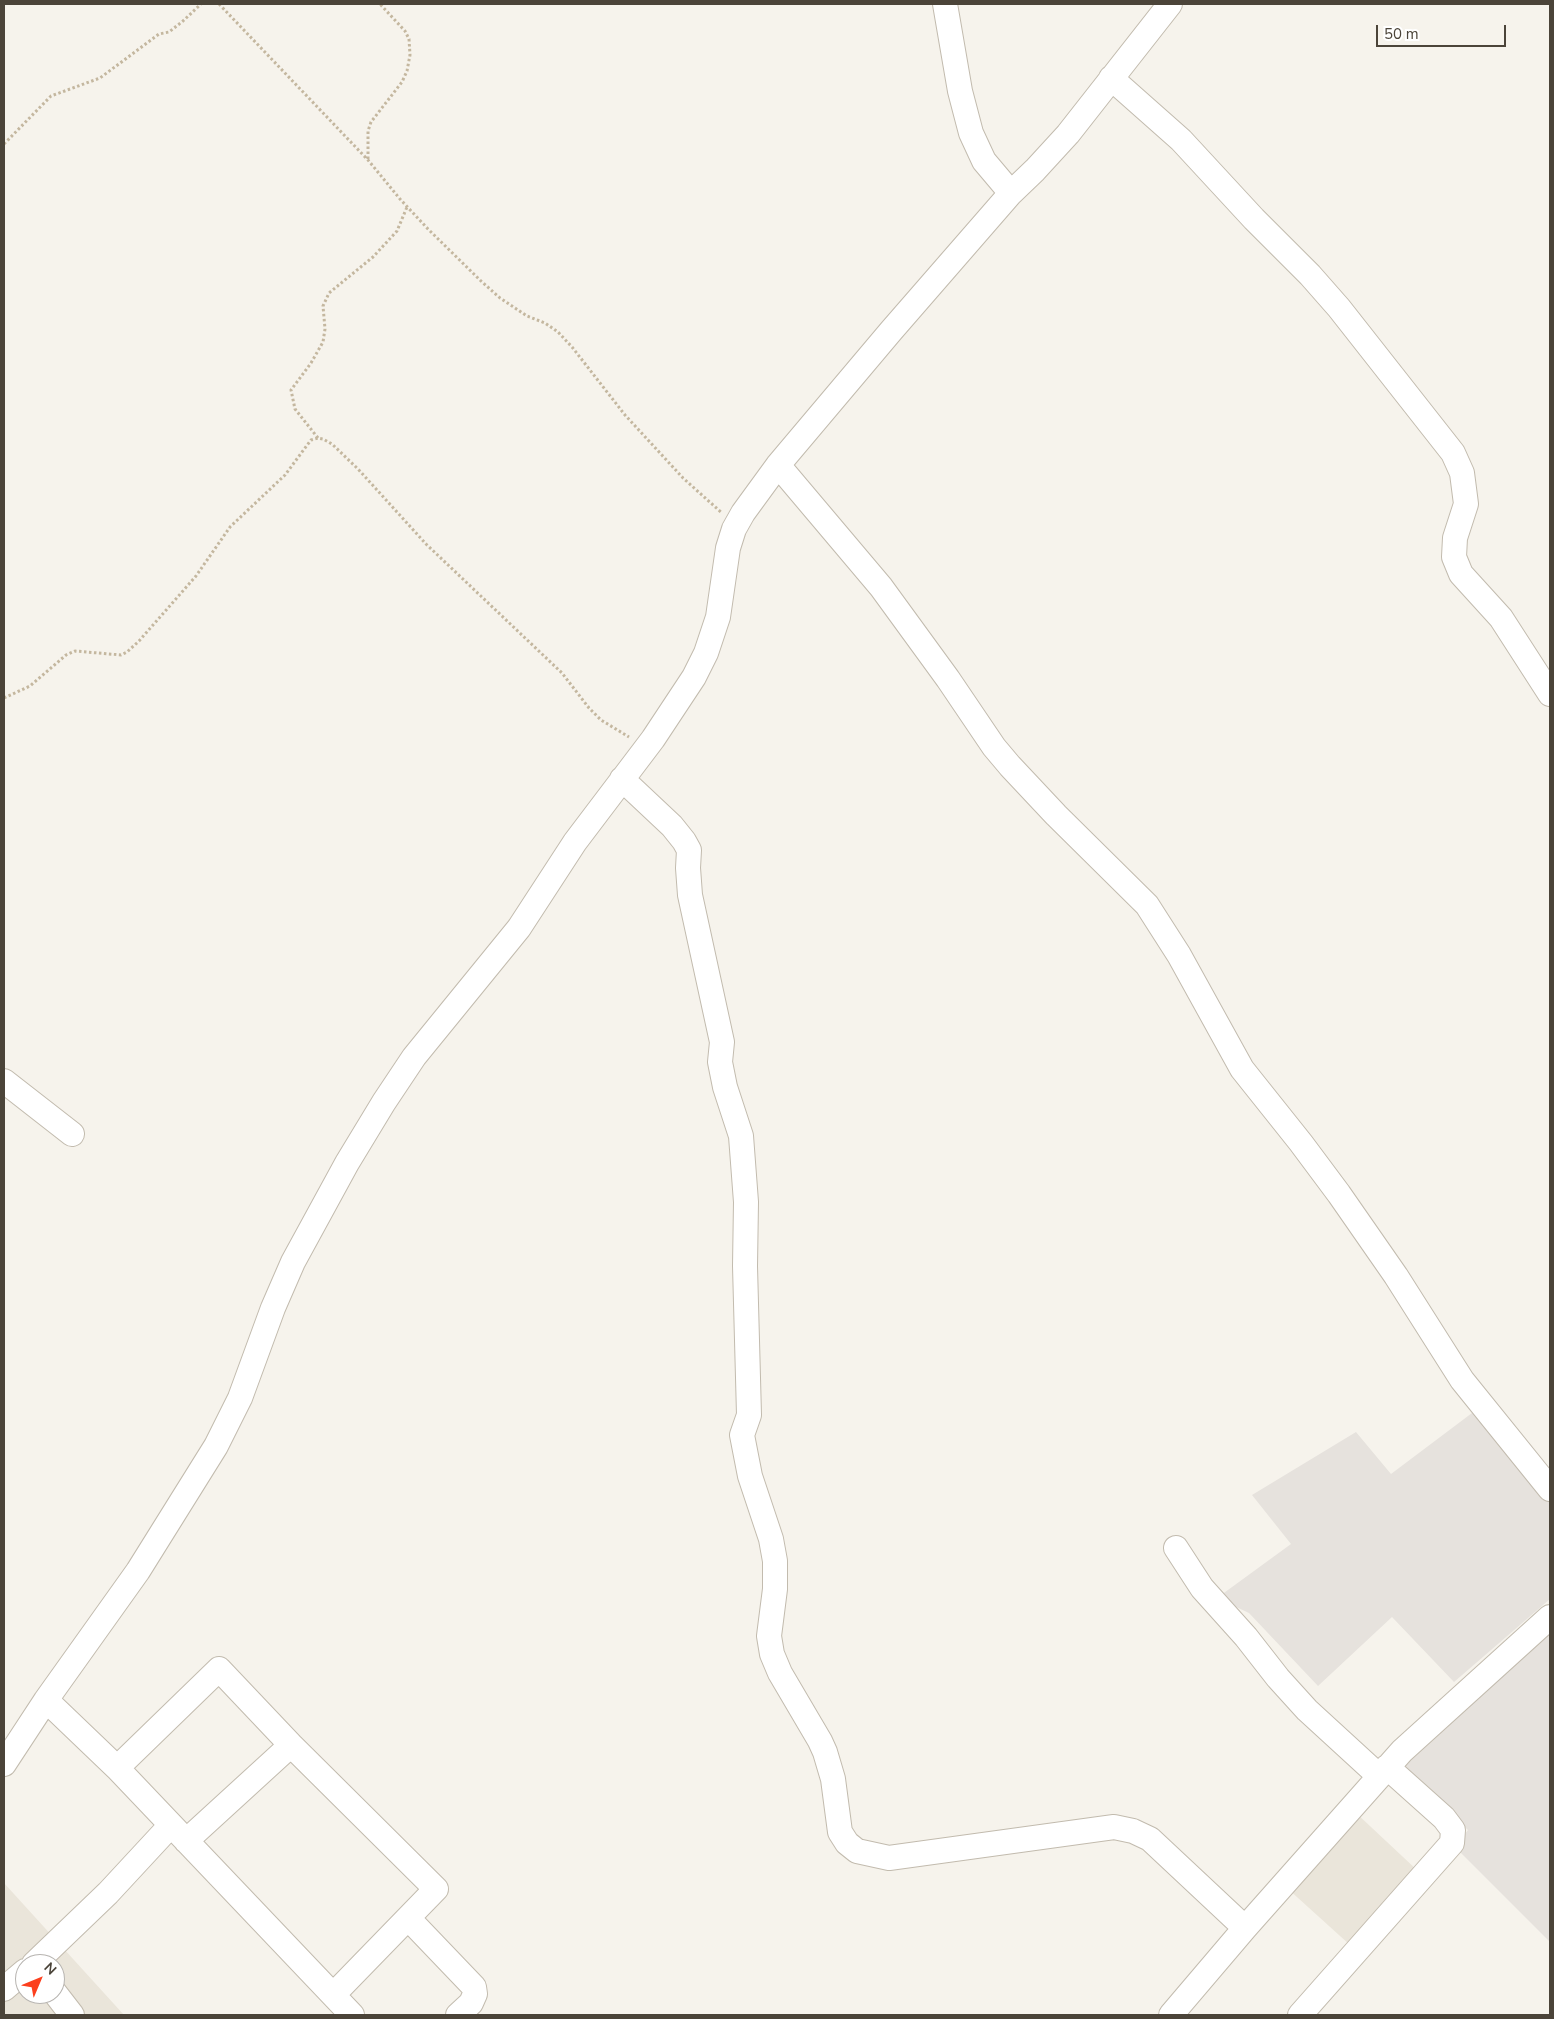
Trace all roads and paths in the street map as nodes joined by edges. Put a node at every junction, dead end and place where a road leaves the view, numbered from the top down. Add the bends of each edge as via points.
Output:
1 (201, 4) edge
2 (219, 4) edge
3 (380, 4) edge
4 (945, 4) edge
5 (1170, 4) edge
6 (1111, 78) junction
7 (4, 144) edge
8 (368, 160) junction
9 (1011, 193) junction
10 (408, 207) junction
11 (318, 438) junction
12 (778, 465) junction
13 (736, 525) junction
14 (1550, 694) edge
15 (4, 698) edge
16 (645, 749) junction
17 (622, 779) junction
18 (4, 1081) edge
19 (72, 1134) dead end
20 (1550, 1489) edge
21 (1176, 1548) dead end
22 (1550, 1617) edge
23 (46, 1700) junction
24 (291, 1745) junction
25 (4, 1764) edge
26 (117, 1768) junction
27 (1383, 1772) junction
28 (179, 1833) junction
29 (408, 1918) junction
30 (1245, 1928) junction
31 (44, 1954) edge
32 (15, 1980) edge
33 (4, 1989) edge
34 (333, 1995) junction
35 (64, 2004) edge
36 (72, 2015) edge
37 (352, 2015) edge
38 (458, 2015) edge
39 (1171, 2015) edge
40 (1300, 2015) edge

1 - 7 path via 184,22 169,32 158,34 100,78 51,96
2 - 8 path
3 - 8 path via 405,31 410,55 402,82 371,122 367,137
4 - 9 street via 971,133 984,161
5 - 6 street
6 - 9 street via 1068,134
6 - 14 street via 1181,140 1310,275 1453,453 1462,473 1466,504 1455,538 1454,557 1461,574 1501,618
8 - 10 path
9 - 12 street
10 - 11 path via 398,231 330,293 323,306 323,342 291,390 295,409
10 - 13 path via 500,298 558,332 625,415 683,478
11 - 15 path via 311,440 285,475 230,527 196,576 128,652 121,655 75,651 30,686
11 - 16 path via 332,444 358,469 426,544 562,673 589,708
12 - 13 street
12 - 20 street via 880,587 994,747 1056,816 1132,889 1154,915 1242,1069 1339,1194 1462,1380
13 - 16 street via 728,548 718,616 706,653 690,684
16 - 17 street
17 - 23 street via 571,847 520,928 414,1057 366,1131 289,1270 240,1398 216,1446 138,1571
17 - 30 street via 672,826 688,850 690,895 722,1042 720,1062 741,1136 746,1202 748,1415 742,1435 750,1476 775,1561 770,1636 772,1654 825,1752 833,1779 840,1832 857,1851 889,1858 1114,1827 1133,1830 1150,1839
18 - 19 street
21 - 27 street via 1202,1588 1307,1710
22 - 27 street via 1416,1737
23 - 25 street
23 - 26 street
24 - 26 street via 219,1669
24 - 28 street
24 - 29 street via 436,1890
26 - 28 street
27 - 30 street
27 - 40 street via 1444,1818 1453,1830 1452,1843
28 - 31 street
28 - 34 street
29 - 34 street
29 - 38 street via 474,1987 471,2003
30 - 39 street
32 - 33 street
34 - 37 street
35 - 36 street

